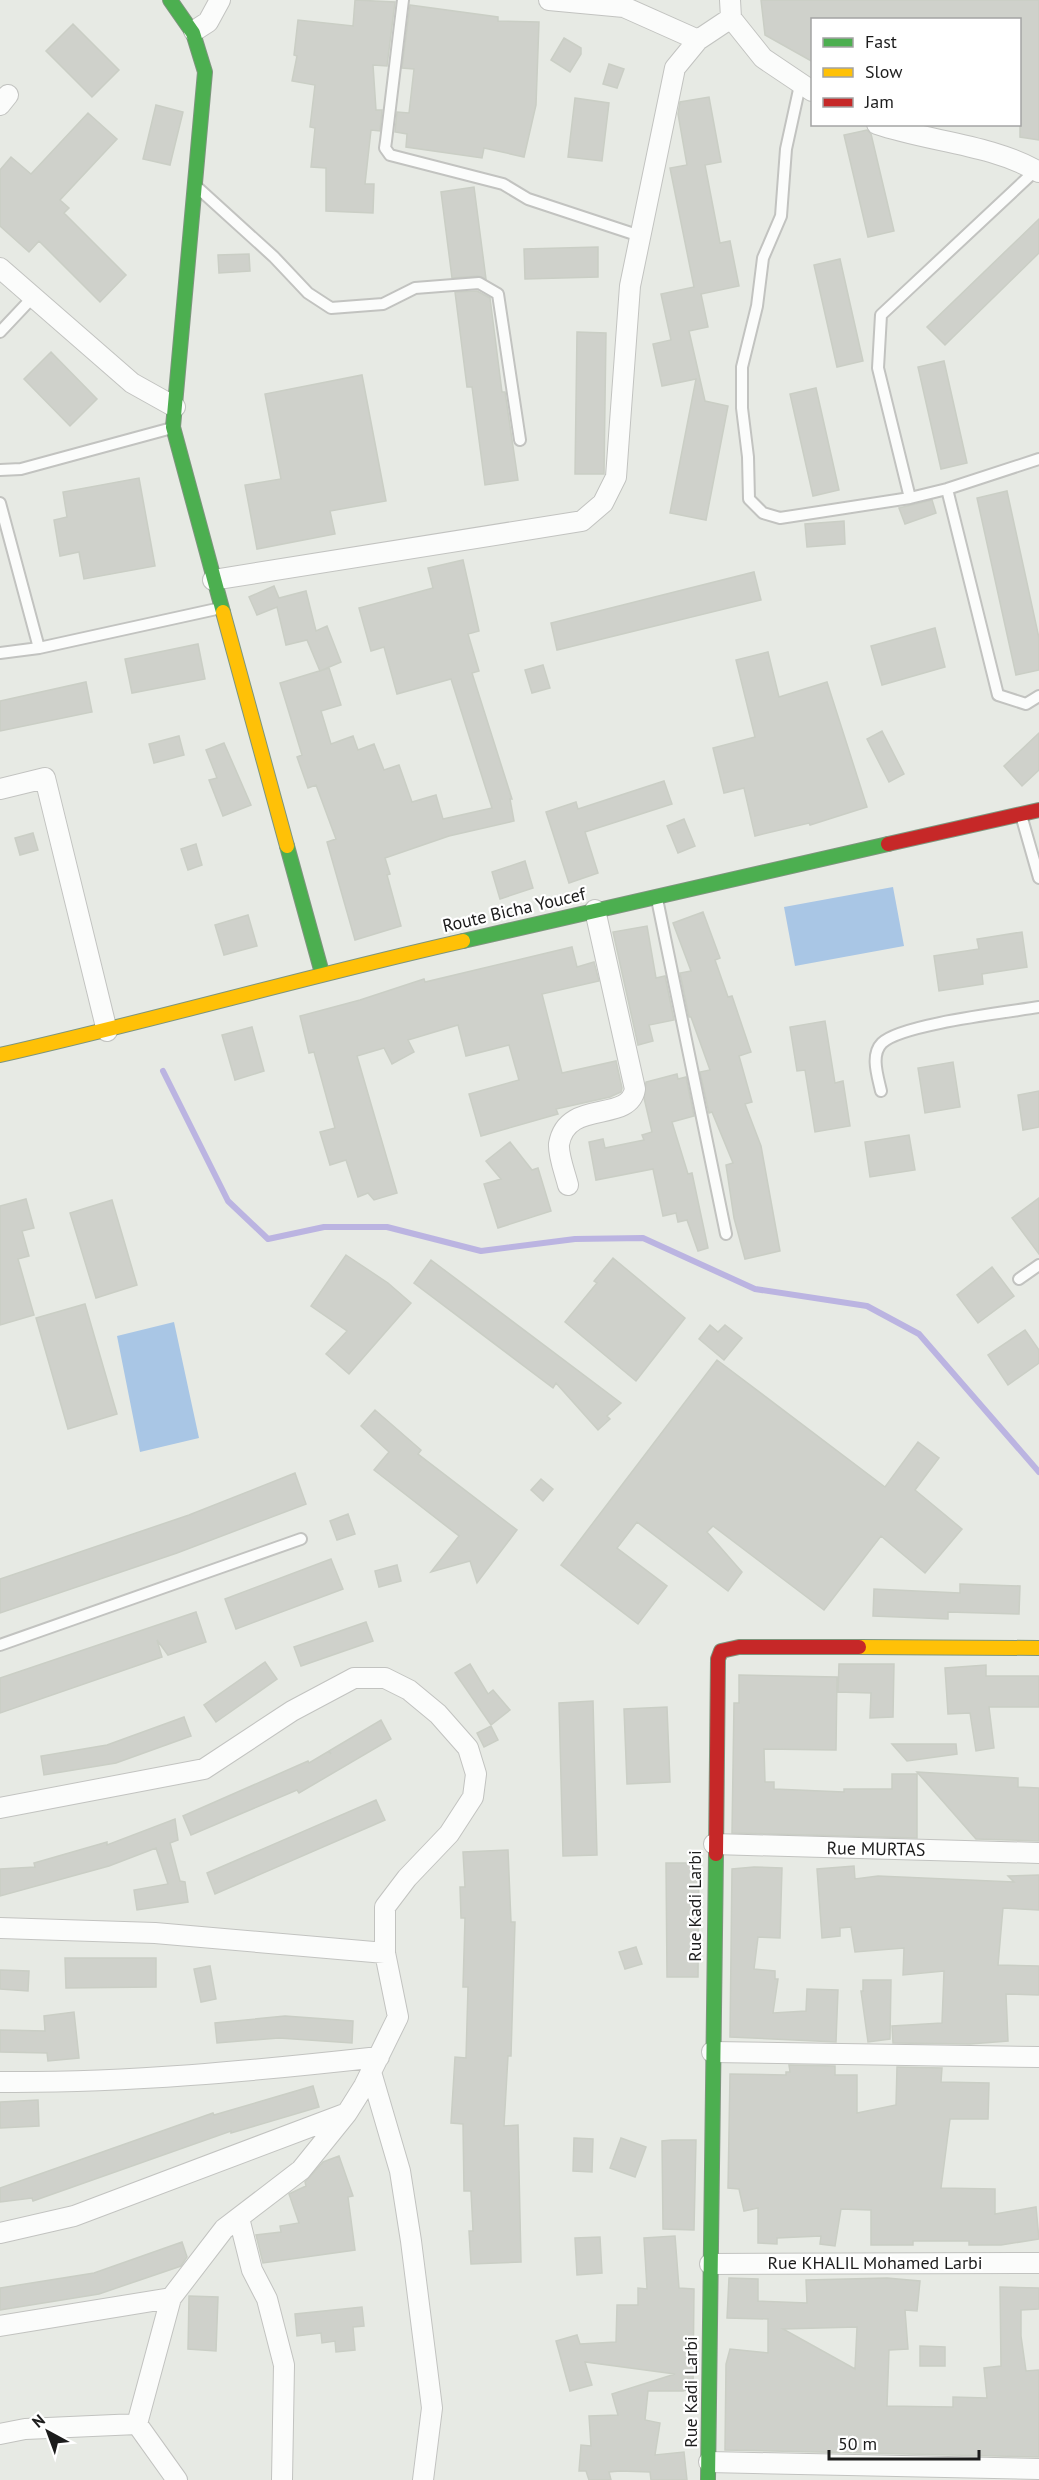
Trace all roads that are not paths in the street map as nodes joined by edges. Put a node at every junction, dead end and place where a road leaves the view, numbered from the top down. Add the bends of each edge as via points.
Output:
1 (170, 0) edge
2 (220, 0) edge
3 (403, 0) edge
4 (549, 0) edge
5 (731, 9) edge
6 (194, 31) junction
7 (698, 40) junction
8 (806, 88) edge
9 (884, 126) edge
10 (1038, 171) edge
11 (196, 186) junction
12 (640, 237) junction
13 (0, 268) edge
14 (33, 297) junction
15 (0, 332) edge
16 (175, 407) junction
17 (173, 428) junction
18 (520, 440) dead end
19 (1039, 459) edge
20 (0, 471) edge
21 (947, 489) junction
22 (910, 498) junction
23 (0, 503) edge
24 (213, 580) junction
25 (221, 608) junction
26 (39, 648) junction
27 (0, 653) edge
28 (1039, 696) edge
29 (0, 789) edge
30 (1039, 810) edge
31 (1021, 814) junction
32 (1039, 878) edge
33 (657, 896) junction
34 (595, 910) junction
35 (322, 973) junction
36 (1039, 1007) edge
37 (107, 1031) junction
38 (0, 1055) edge
39 (881, 1091) dead end
40 (568, 1185) dead end
41 (726, 1234) dead end
42 (1039, 1264) edge
43 (1019, 1279) dead end
44 (301, 1539) dead end
45 (0, 1645) edge
46 (1039, 1648) edge
47 (0, 1808) edge
48 (714, 1844) junction
49 (1039, 1853) edge
50 (0, 1928) edge
51 (385, 1953) junction
52 (712, 2052) junction
53 (1039, 2057) edge
54 (375, 2064) junction
55 (0, 2082) edge
56 (347, 2113) junction
57 (238, 2218) junction
58 (0, 2233) edge
59 (1039, 2263) edge
60 (710, 2264) junction
61 (171, 2298) junction
62 (0, 2326) edge
63 (137, 2424) junction
64 (0, 2434) edge
65 (1039, 2469) edge
66 (709, 2471) edge
67 (177, 2480) edge
68 (282, 2480) edge
69 (423, 2480) edge

1 - 6 street
2 - 6 street via 208,22
3 - 12 lane via 385,148 390,155 502,184 528,199
4 - 7 street via 624,7
5 - 7 street
5 - 8 street via 763,58
6 - 11 street via 205,72
7 - 12 street via 675,68
8 - 22 lane via 786,148 781,216 763,258 757,306 742,367 748,499 763,513 780,518
9 - 10 street via 1010,157
10 - 22 lane via 881,315 878,368
11 - 16 street
11 - 18 lane via 308,293 331,308 383,304 415,288 479,283 490,287 498,294
12 - 24 street via 630,286 616,477 603,503 582,521
13 - 14 street
14 - 15 lane
14 - 16 street via 132,383
16 - 17 street
17 - 20 lane via 21,469
17 - 24 street
19 - 21 lane
21 - 22 lane
21 - 28 lane via 998,695 1026,704
23 - 26 lane
24 - 25 street
25 - 26 lane
25 - 35 street
26 - 27 lane
29 - 37 street via 45,777
30 - 31 street, Route Bicha Youcef
31 - 32 lane
31 - 33 street, Route Bicha Youcef
33 - 34 street, Route Bicha Youcef
33 - 41 lane
34 - 35 street, Route Bicha Youcef
34 - 40 street via 635,1089 633,1100 626,1107 607,1108 567,1125 559,1146
35 - 37 street, Route Bicha Youcef
36 - 39 lane via 929,1026 882,1043 875,1059
37 - 38 street, Route Bicha Youcef
42 - 43 lane
44 - 45 lane
46 - 48 street, Rue Kadi Larbi via 739,1647 721,1651
47 - 51 street via 204,1769 292,1711 354,1678 385,1678 409,1690 438,1714 468,1748 477,1774 473,1797 449,1834 385,1907
48 - 49 street, Rue MURTAS
48 - 52 street, Rue Kadi Larbi
50 - 51 street via 155,1933
51 - 54 street via 398,2017
52 - 53 street
52 - 60 street, Rue Kadi Larbi
54 - 55 street via 68,2082
54 - 56 street
54 - 69 street via 400,2171 432,2408
56 - 57 street via 301,2170
56 - 58 street via 74,2216
57 - 61 street via 224,2229
57 - 68 street via 252,2270 267,2299 284,2365
59 - 60 street, Rue KHALIL Mohamed Larbi
60 - 66 street, Rue Kadi Larbi
61 - 62 street
61 - 63 street
63 - 64 street via 25,2429
63 - 67 street
65 - 66 street

